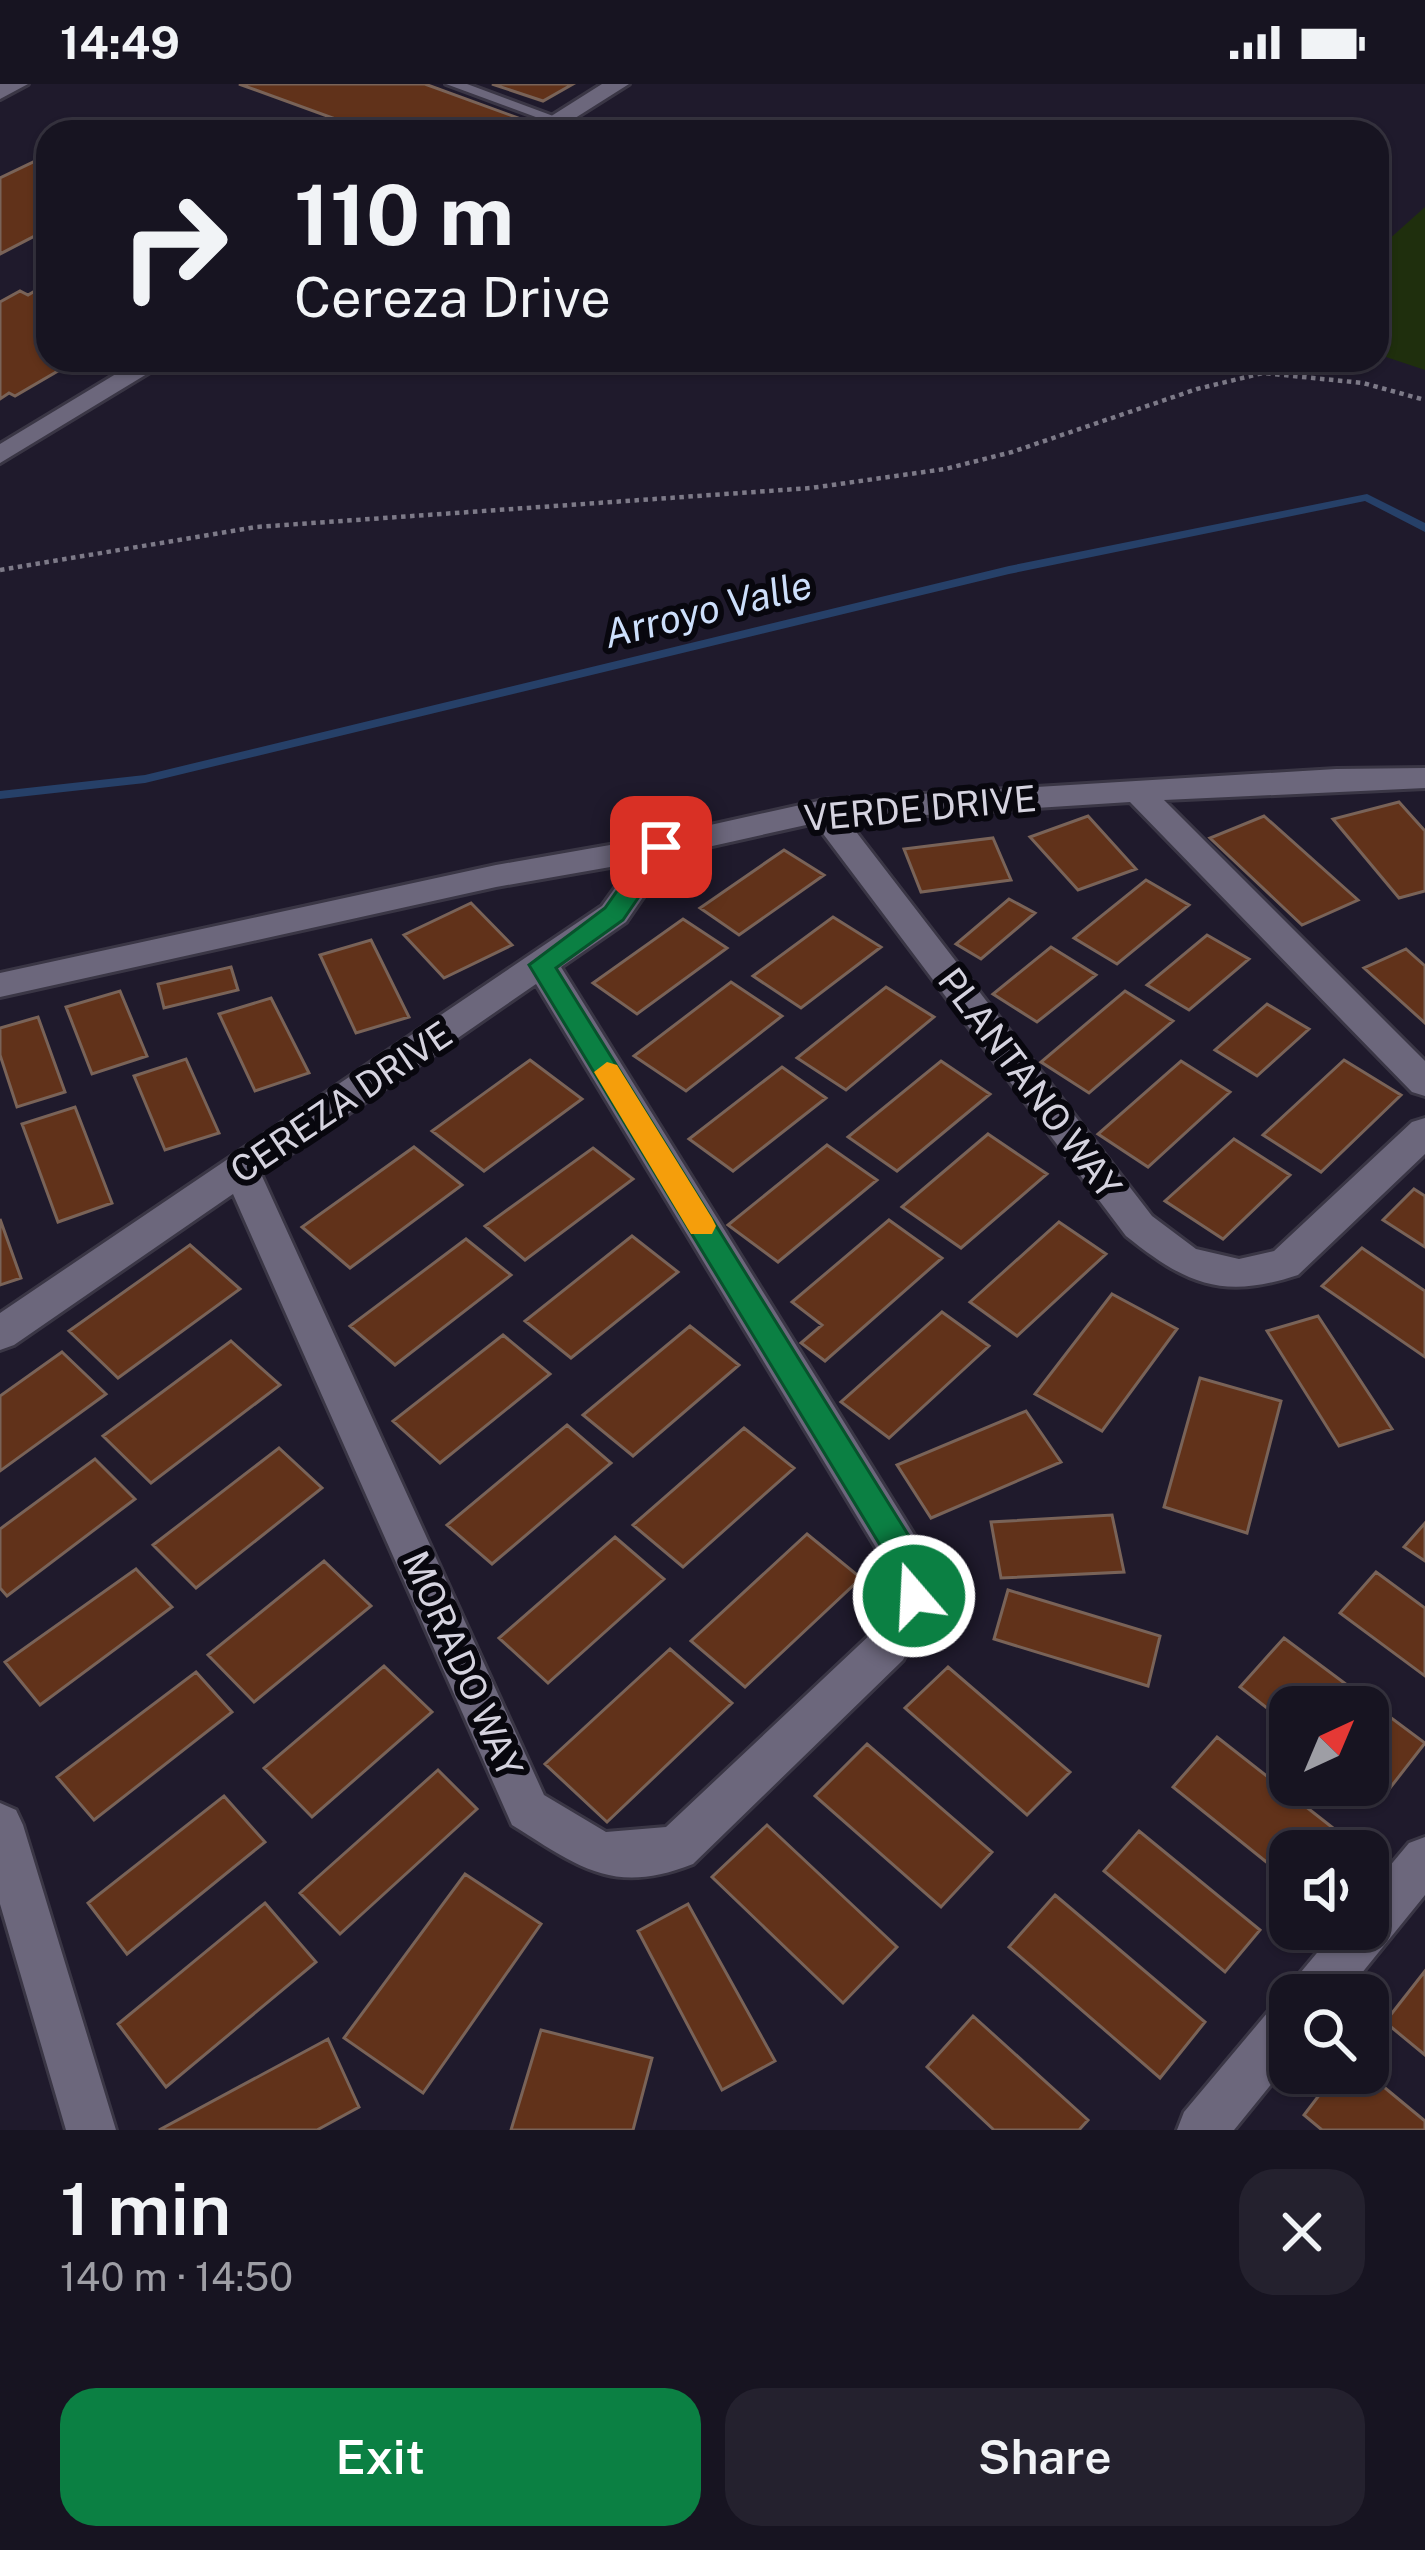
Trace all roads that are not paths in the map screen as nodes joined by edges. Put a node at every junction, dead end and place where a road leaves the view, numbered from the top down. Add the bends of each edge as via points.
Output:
1 (17, 84) edge
2 (455, 84) edge
3 (618, 84) edge
4 (0, 92) edge
5 (534, 120) edge
6 (557, 120) edge
7 (137, 372) edge
8 (0, 455) edge
9 (1425, 778) edge
10 (1137, 791) junction
11 (823, 811) junction
12 (661, 847) junction
13 (542, 965) junction
14 (0, 985) edge
15 (1425, 1083) edge
16 (1425, 1132) edge
17 (241, 1171) junction
18 (0, 1334) edge
19 (0, 1825) edge
20 (1425, 1858) edge
21 (1389, 1903) edge
22 (1350, 1950) edge
23 (1330, 1974) edge
24 (1269, 2049) edge
25 (92, 2130) edge
26 (1202, 2130) edge

1 - 4 street
2 - 5 lane
3 - 6 street
7 - 8 street
9 - 10 street, VERDE DRIVE
10 - 11 street, VERDE DRIVE
10 - 15 street
11 - 12 street, VERDE DRIVE
11 - 16 street, PLANTANO WAY via 1139,1226 1185,1262 1239,1274 1285,1264
12 - 13 street, CEREZA DRIVE via 614,914
12 - 14 street, VERDE DRIVE
13 - 17 street, CEREZA DRIVE
13 - 17 street, MORADO WAY via 901,1551 914,1596 888,1646 677,1848 601,1856 528,1810
17 - 18 street, CEREZA DRIVE
19 - 25 street
20 - 21 street
22 - 23 street
24 - 26 street

